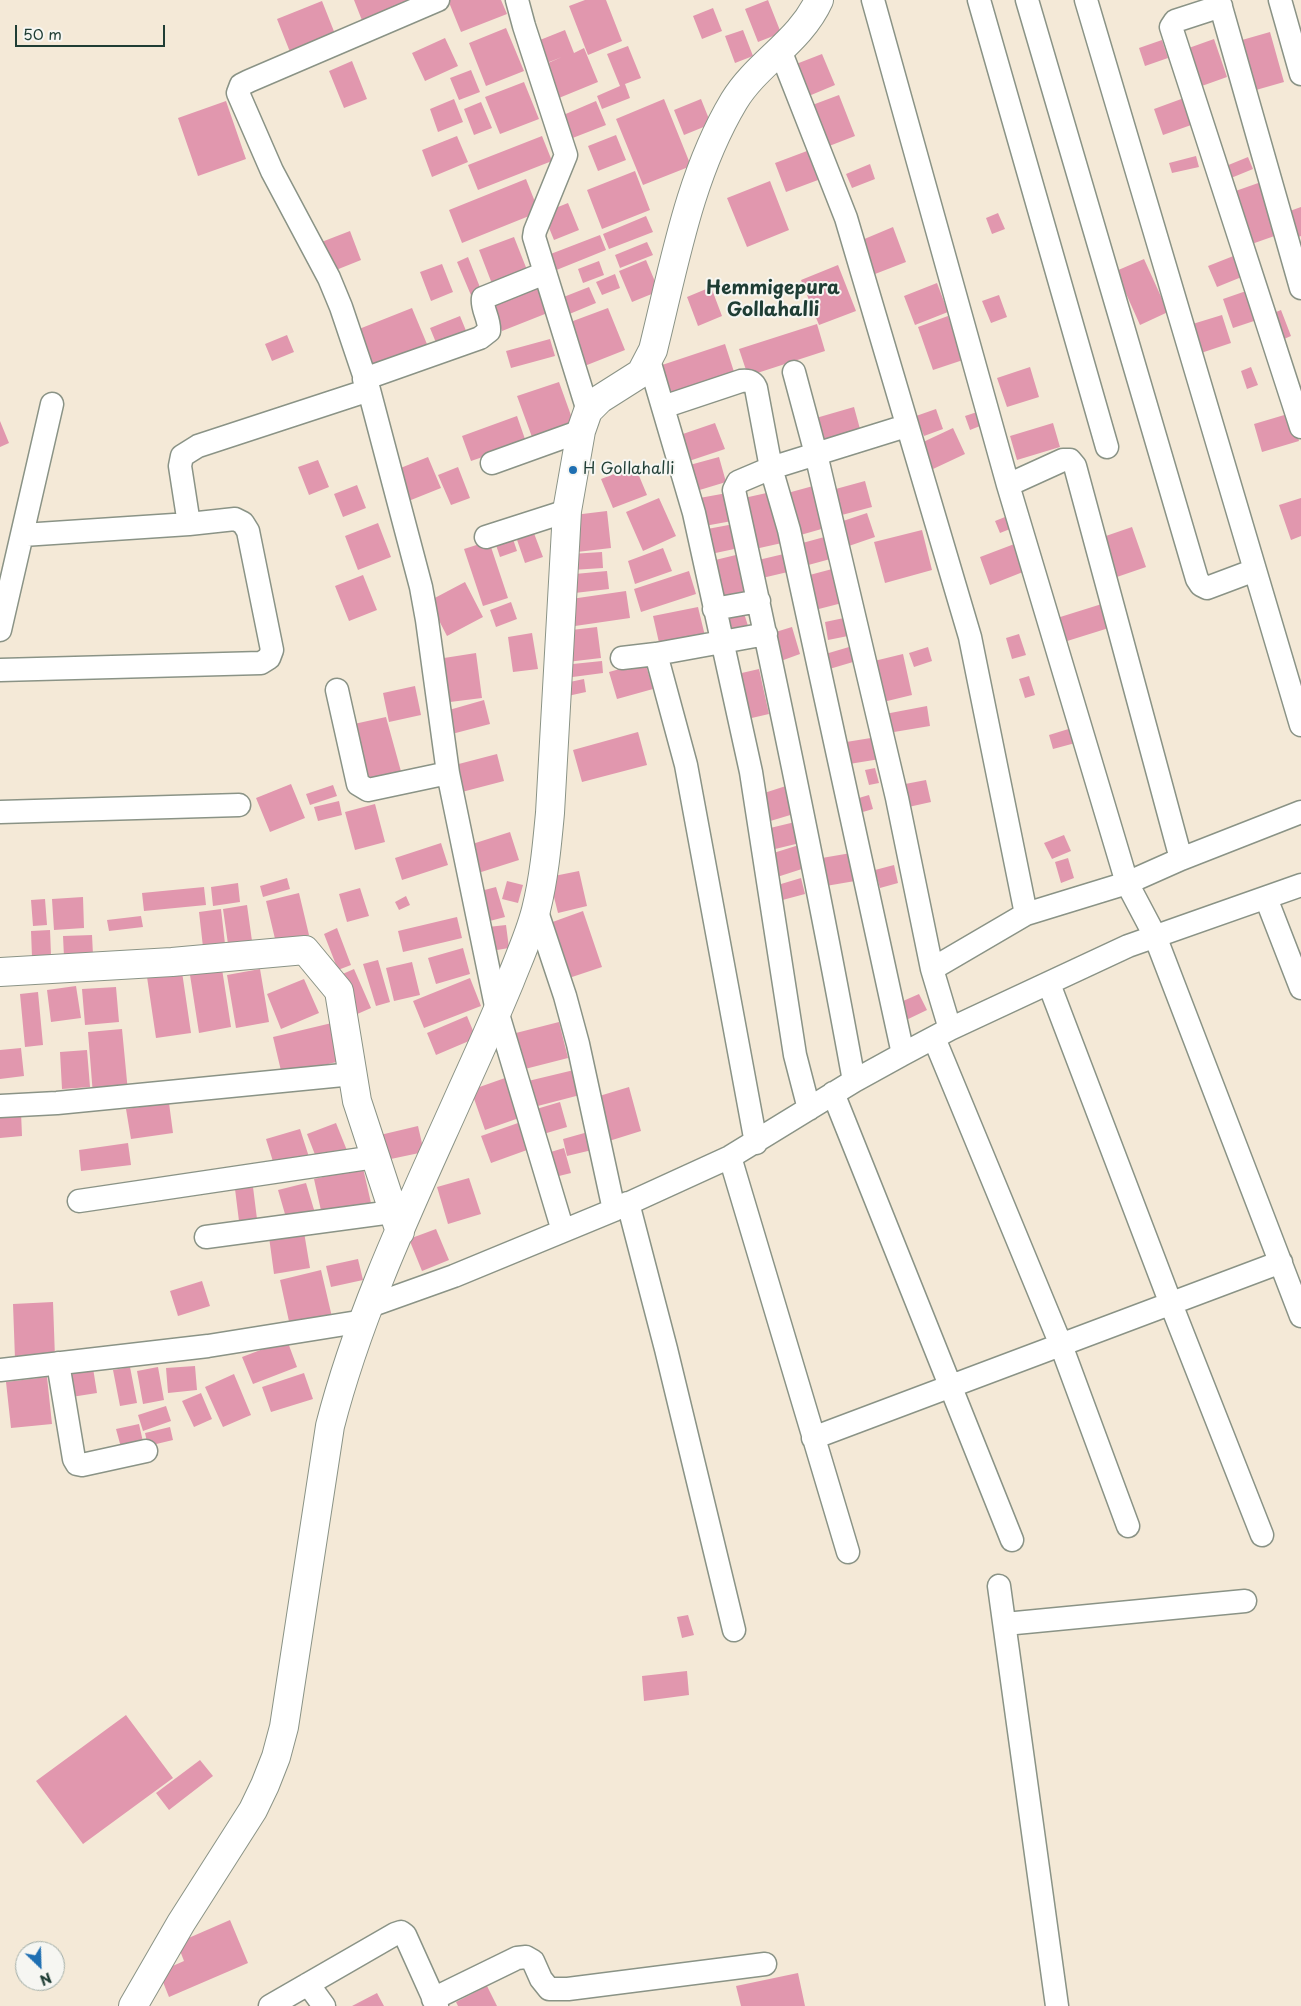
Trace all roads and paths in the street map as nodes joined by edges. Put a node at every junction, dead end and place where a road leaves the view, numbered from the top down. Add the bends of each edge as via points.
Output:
1 (438, 0) edge
2 (517, 0) edge
3 (874, 0) edge
4 (979, 0) edge
5 (1026, 0) edge
6 (1086, 0) edge
7 (1280, 0) edge
8 (817, 1) edge
9 (1220, 3) edge
10 (780, 50) junction
11 (1301, 74) edge
12 (545, 273) junction
13 (1301, 288) edge
14 (649, 360) junction
15 (794, 372) dead end
16 (366, 385) junction
17 (52, 404) dead end
18 (663, 407) junction
19 (585, 421) junction
20 (906, 426) junction
21 (1301, 427) edge
22 (1108, 447) dead end
23 (816, 454) junction
24 (492, 463) dead end
25 (771, 468) junction
26 (1008, 485) junction
27 (567, 511) junction
28 (189, 524) junction
29 (23, 535) junction
30 (486, 537) dead end
31 (1255, 570) junction
32 (758, 601) junction
33 (714, 609) junction
34 (0, 630) edge
35 (766, 634) junction
36 (721, 641) junction
37 (656, 654) junction
38 (622, 658) dead end
39 (0, 670) edge
40 (337, 690) dead end
41 (1301, 725) edge
42 (448, 774) junction
43 (239, 805) dead end
44 (0, 812) edge
45 (1301, 812) edge
46 (1181, 859) junction
47 (1126, 883) junction
48 (1301, 886) edge
49 (1266, 898) junction
50 (536, 909) junction
51 (1026, 914) junction
52 (1155, 936) junction
53 (932, 969) junction
54 (0, 972) edge
55 (1049, 984) junction
56 (1301, 988) edge
57 (497, 1011) junction
58 (942, 1034) junction
59 (903, 1054) junction
60 (354, 1074) junction
61 (854, 1081) junction
62 (833, 1094) junction
63 (0, 1106) edge
64 (809, 1109) junction
65 (756, 1143) junction
66 (375, 1157) junction
67 (730, 1158) junction
68 (79, 1201) dead end
69 (621, 1206) junction
70 (396, 1222) junction
71 (563, 1231) junction
72 (206, 1238) dead end
73 (1281, 1262) junction
74 (1171, 1304) junction
75 (367, 1313) junction
76 (1301, 1316) edge
77 (1061, 1345) junction
78 (58, 1363) junction
79 (0, 1370) edge
80 (951, 1386) junction
81 (813, 1438) junction
82 (146, 1451) dead end
83 (1128, 1526) dead end
84 (1262, 1535) dead end
85 (1012, 1540) dead end
86 (848, 1552) dead end
87 (999, 1586) dead end
88 (1245, 1601) dead end
89 (1005, 1624) junction
90 (734, 1630) dead end
91 (764, 1964) dead end
92 (308, 1984) junction
93 (548, 1998) edge
94 (435, 2002) edge
95 (133, 2006) edge
96 (270, 2006) edge
97 (324, 2006) edge
98 (1057, 2006) edge

1 - 16 street via 249,81 238,89 240,101 272,171 329,278
2 - 12 street via 566,155 535,231 536,247
3 - 26 street
4 - 22 street
5 - 31 street via 1197,579 1201,586 1207,588
6 - 31 street
7 - 11 street
8 - 10 street via 802,28
9 - 13 street
9 - 21 street via 1175,21 1171,27
10 - 14 street via 750,80 716,133 695,187
10 - 20 street via 846,218
12 - 16 street via 483,298 490,322 489,330 480,338
12 - 19 street
14 - 18 street
14 - 19 street via 641,373 600,399
15 - 23 street
16 - 28 street via 198,446 182,456 180,466
16 - 42 street via 422,595
17 - 29 street
18 - 25 street via 741,380 753,383
18 - 33 street via 694,513
19 - 24 street
19 - 27 street
20 - 23 street
20 - 51 street via 970,637
23 - 25 street
23 - 53 street via 897,798
25 - 32 street via 738,482 734,490
25 - 59 street via 789,530
26 - 46 street via 1063,460 1070,460 1075,466
26 - 47 street
27 - 30 street
27 - 50 street via 550,813
28 - 29 street
28 - 39 street via 235,519 248,531 272,650 269,658 261,663
29 - 34 street
31 - 41 street
32 - 33 street
32 - 35 street
33 - 36 street
35 - 36 street
35 - 61 street
36 - 37 street
36 - 64 street via 751,772 795,1054
37 - 38 street
37 - 65 street via 686,765
40 - 42 street via 358,784 368,790
42 - 57 street
43 - 44 street
45 - 46 street
46 - 47 street
47 - 51 street
47 - 52 street
48 - 49 street
49 - 52 street
49 - 56 street
50 - 57 street
50 - 69 street via 565,996
51 - 53 street
52 - 55 street
52 - 73 street
53 - 58 street
54 - 60 street via 305,950 338,991
55 - 58 street
55 - 74 street
57 - 70 street
57 - 71 street
58 - 59 street
58 - 77 street
59 - 61 street
60 - 63 street
60 - 66 street via 357,1101
61 - 62 street
62 - 64 street
62 - 80 street
64 - 65 street
65 - 67 street
66 - 68 street
66 - 70 street
67 - 69 street
67 - 81 street
69 - 71 street
69 - 90 street via 666,1350
70 - 72 street
70 - 75 street
71 - 75 street
73 - 74 street
73 - 76 street
74 - 77 street
74 - 84 street
75 - 78 street via 208,1346
75 - 95 street via 340,1387 330,1426 284,1727 276,1758 253,1810
77 - 80 street
77 - 83 street
78 - 79 street
78 - 82 street via 77,1464
80 - 81 street
80 - 85 street
81 - 86 street
87 - 89 street
88 - 89 street
89 - 98 street
91 - 93 street via 568,1989
92 - 94 street via 401,1932 405,1934
92 - 96 street
92 - 97 street
93 - 94 street via 533,1961 526,1957 517,1958

